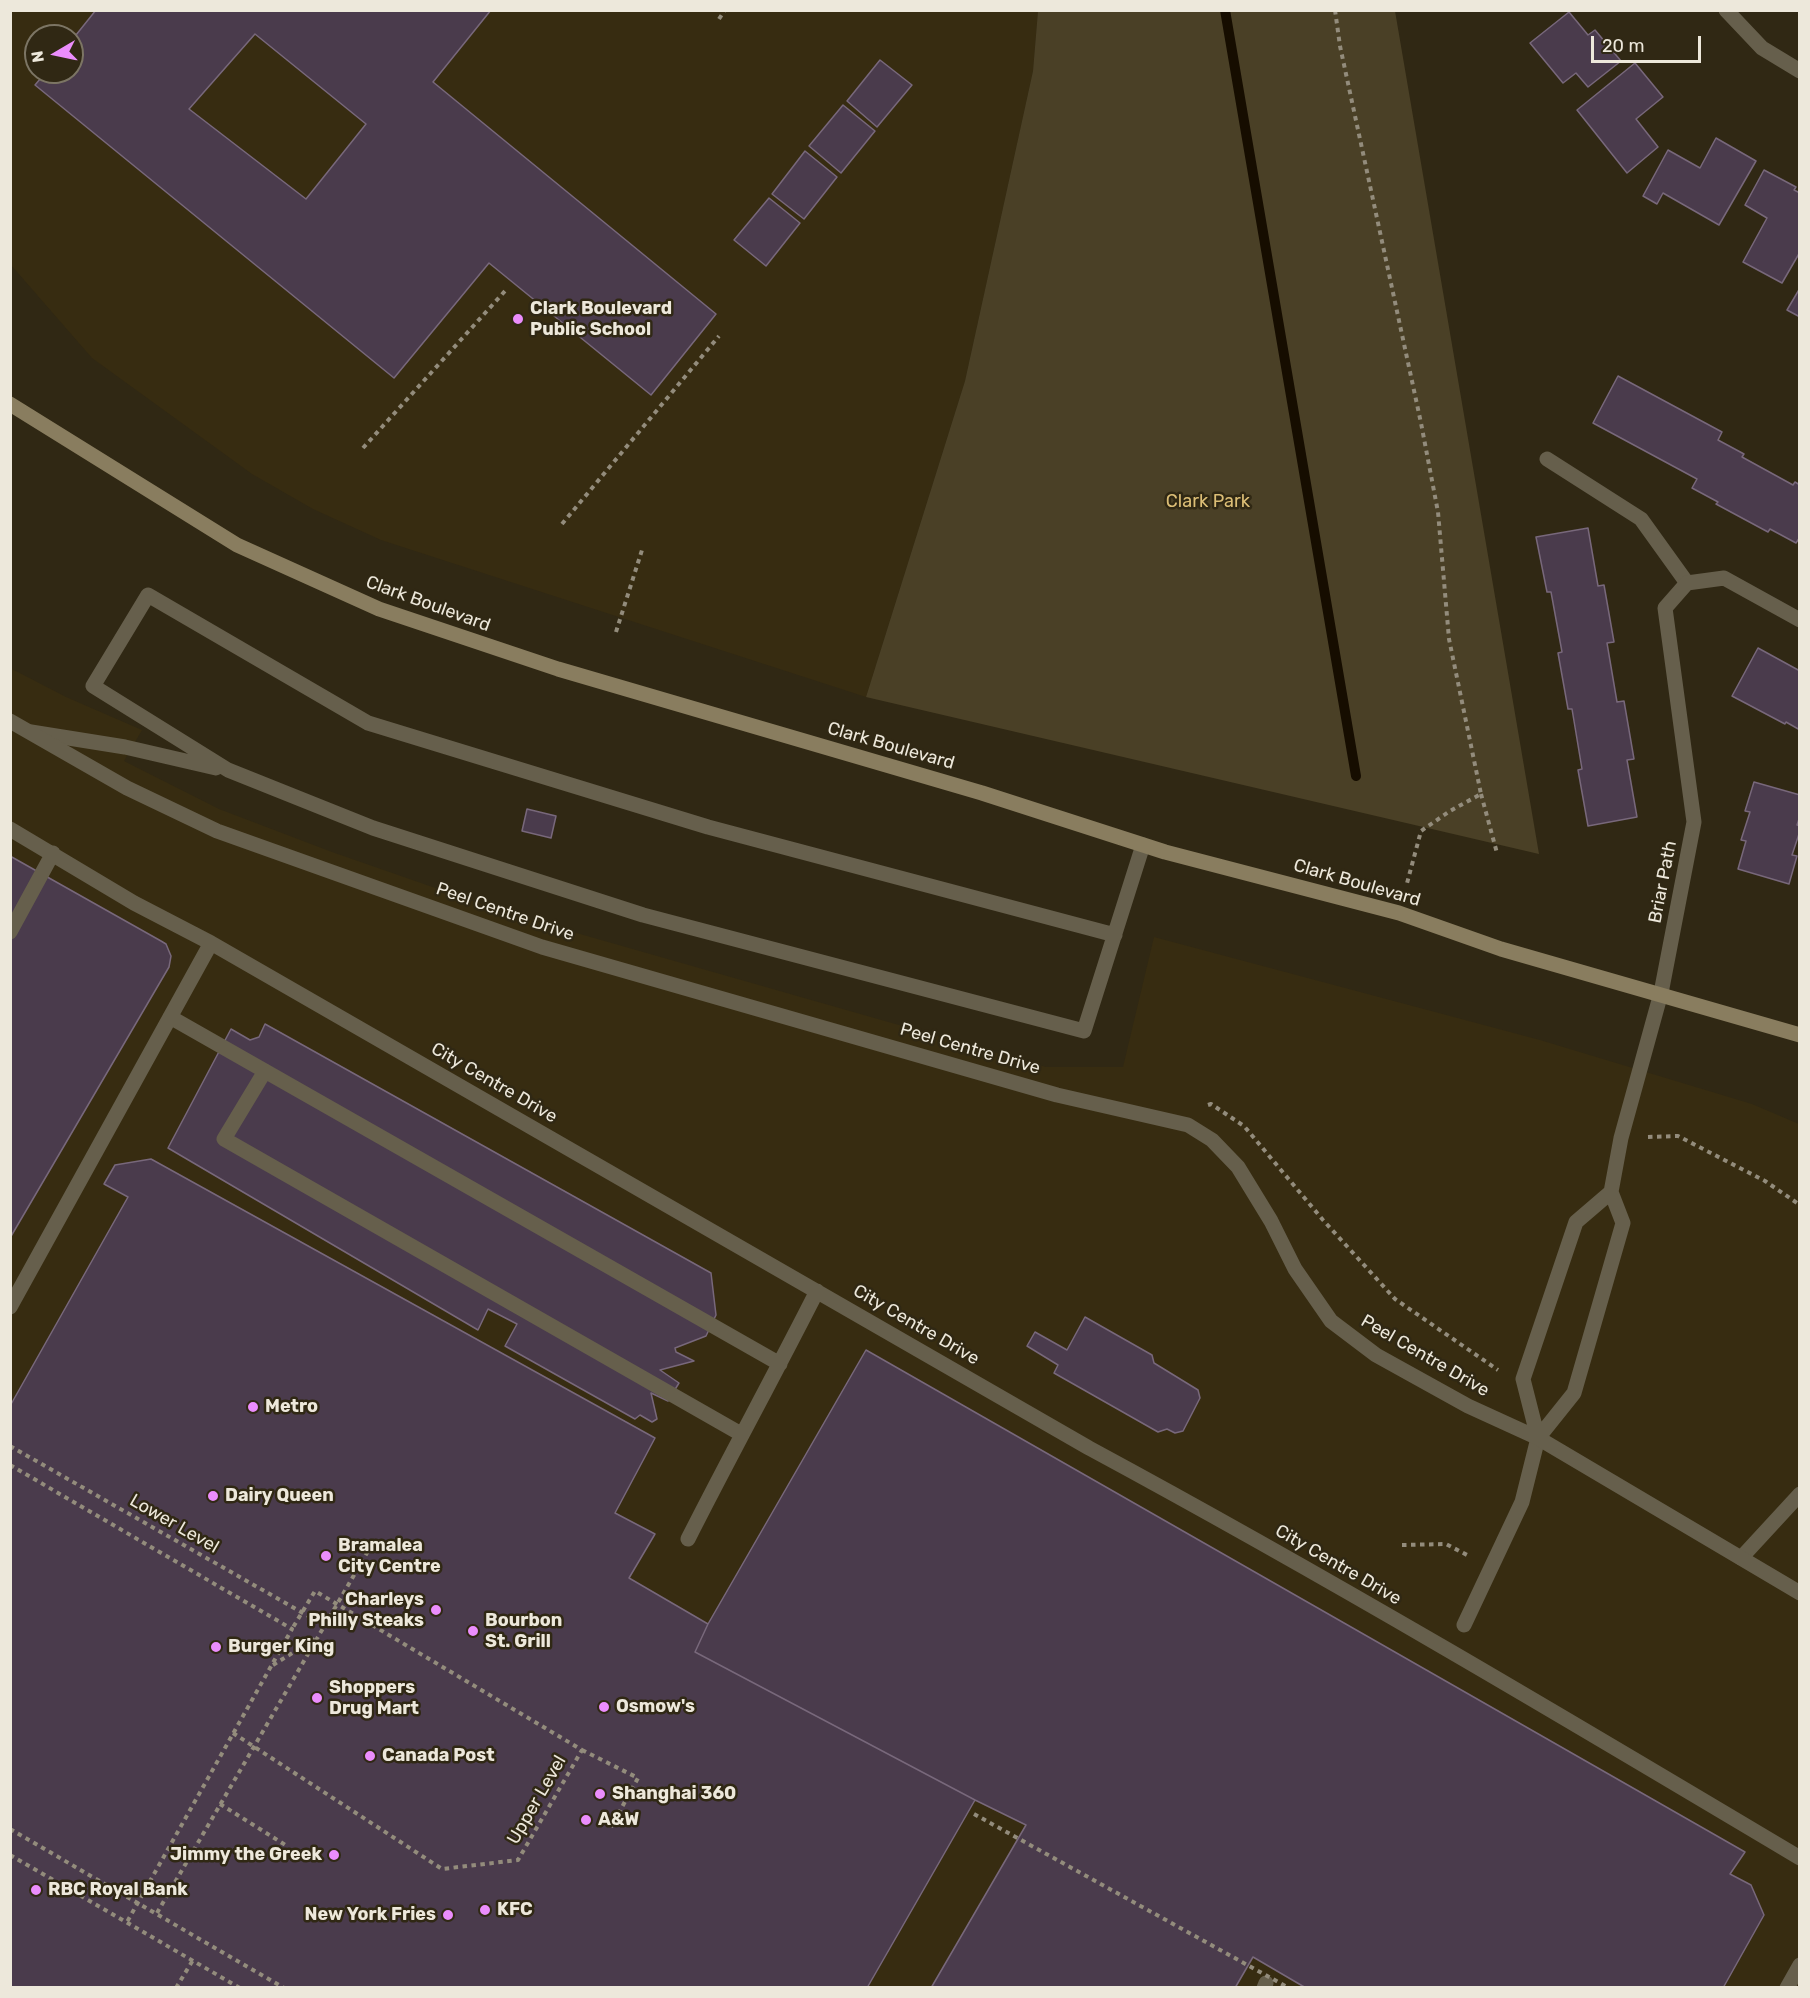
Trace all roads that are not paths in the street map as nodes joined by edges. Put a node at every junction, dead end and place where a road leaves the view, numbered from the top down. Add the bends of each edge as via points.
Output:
1 (1726, 10) edge
2 (1800, 71) edge
3 (14, 408) edge
4 (1547, 459) dead end
5 (1687, 583) junction
6 (1800, 620) edge
7 (10, 721) edge
8 (29, 732) junction
9 (228, 770) junction
10 (10, 829) edge
11 (1143, 845) junction
12 (53, 853) junction
13 (10, 932) edge
14 (1115, 935) junction
15 (211, 943) junction
16 (1661, 993) junction
17 (171, 1017) junction
18 (1800, 1035) edge
19 (265, 1071) junction
20 (1611, 1192) junction
21 (817, 1291) junction
22 (10, 1307) edge
23 (780, 1364) junction
24 (741, 1434) junction
25 (1538, 1438) junction
26 (1800, 1494) edge
27 (688, 1539) dead end
28 (1741, 1558) junction
29 (1800, 1593) edge
30 (1464, 1625) dead end
31 (1800, 1858) edge
32 (1800, 1965) edge
33 (1787, 1988) edge

1 - 2 street via 1762,48
3 - 11 street, Clark Boulevard via 237,545 379,609 558,669 982,793
4 - 5 street via 1641,519
5 - 6 street via 1724,578
5 - 16 street, Briar Path via 1665,608 1694,822
7 - 8 street, Peel Centre Drive
8 - 9 street via 125,747
8 - 25 street, Peel Centre Drive via 128,788 217,831 542,947 1057,1095 1188,1125 1212,1140 1238,1167 1295,1269 1331,1322 1376,1355 1468,1406
9 - 14 street via 373,828 643,915 1084,1031
9 - 14 street via 93,686 148,595 368,723 708,827
10 - 12 street, City Centre Drive
11 - 14 street
11 - 16 street, Clark Boulevard via 1399,914 1502,949
12 - 13 street
12 - 15 street, City Centre Drive via 134,903
15 - 17 street
15 - 21 street, City Centre Drive
16 - 18 street, Clark Boulevard
16 - 20 street, Briar Path via 1621,1138
17 - 19 street
17 - 22 street
19 - 23 street
19 - 24 street via 224,1139
20 - 25 street via 1623,1223 1574,1393
20 - 25 street via 1576,1222 1522,1379
21 - 23 street
21 - 31 street, City Centre Drive via 1516,1689
23 - 24 street
24 - 27 street
25 - 28 street, Peel Centre Drive
25 - 30 street via 1522,1502
26 - 28 street
28 - 29 street, Peel Centre Drive
32 - 33 street

